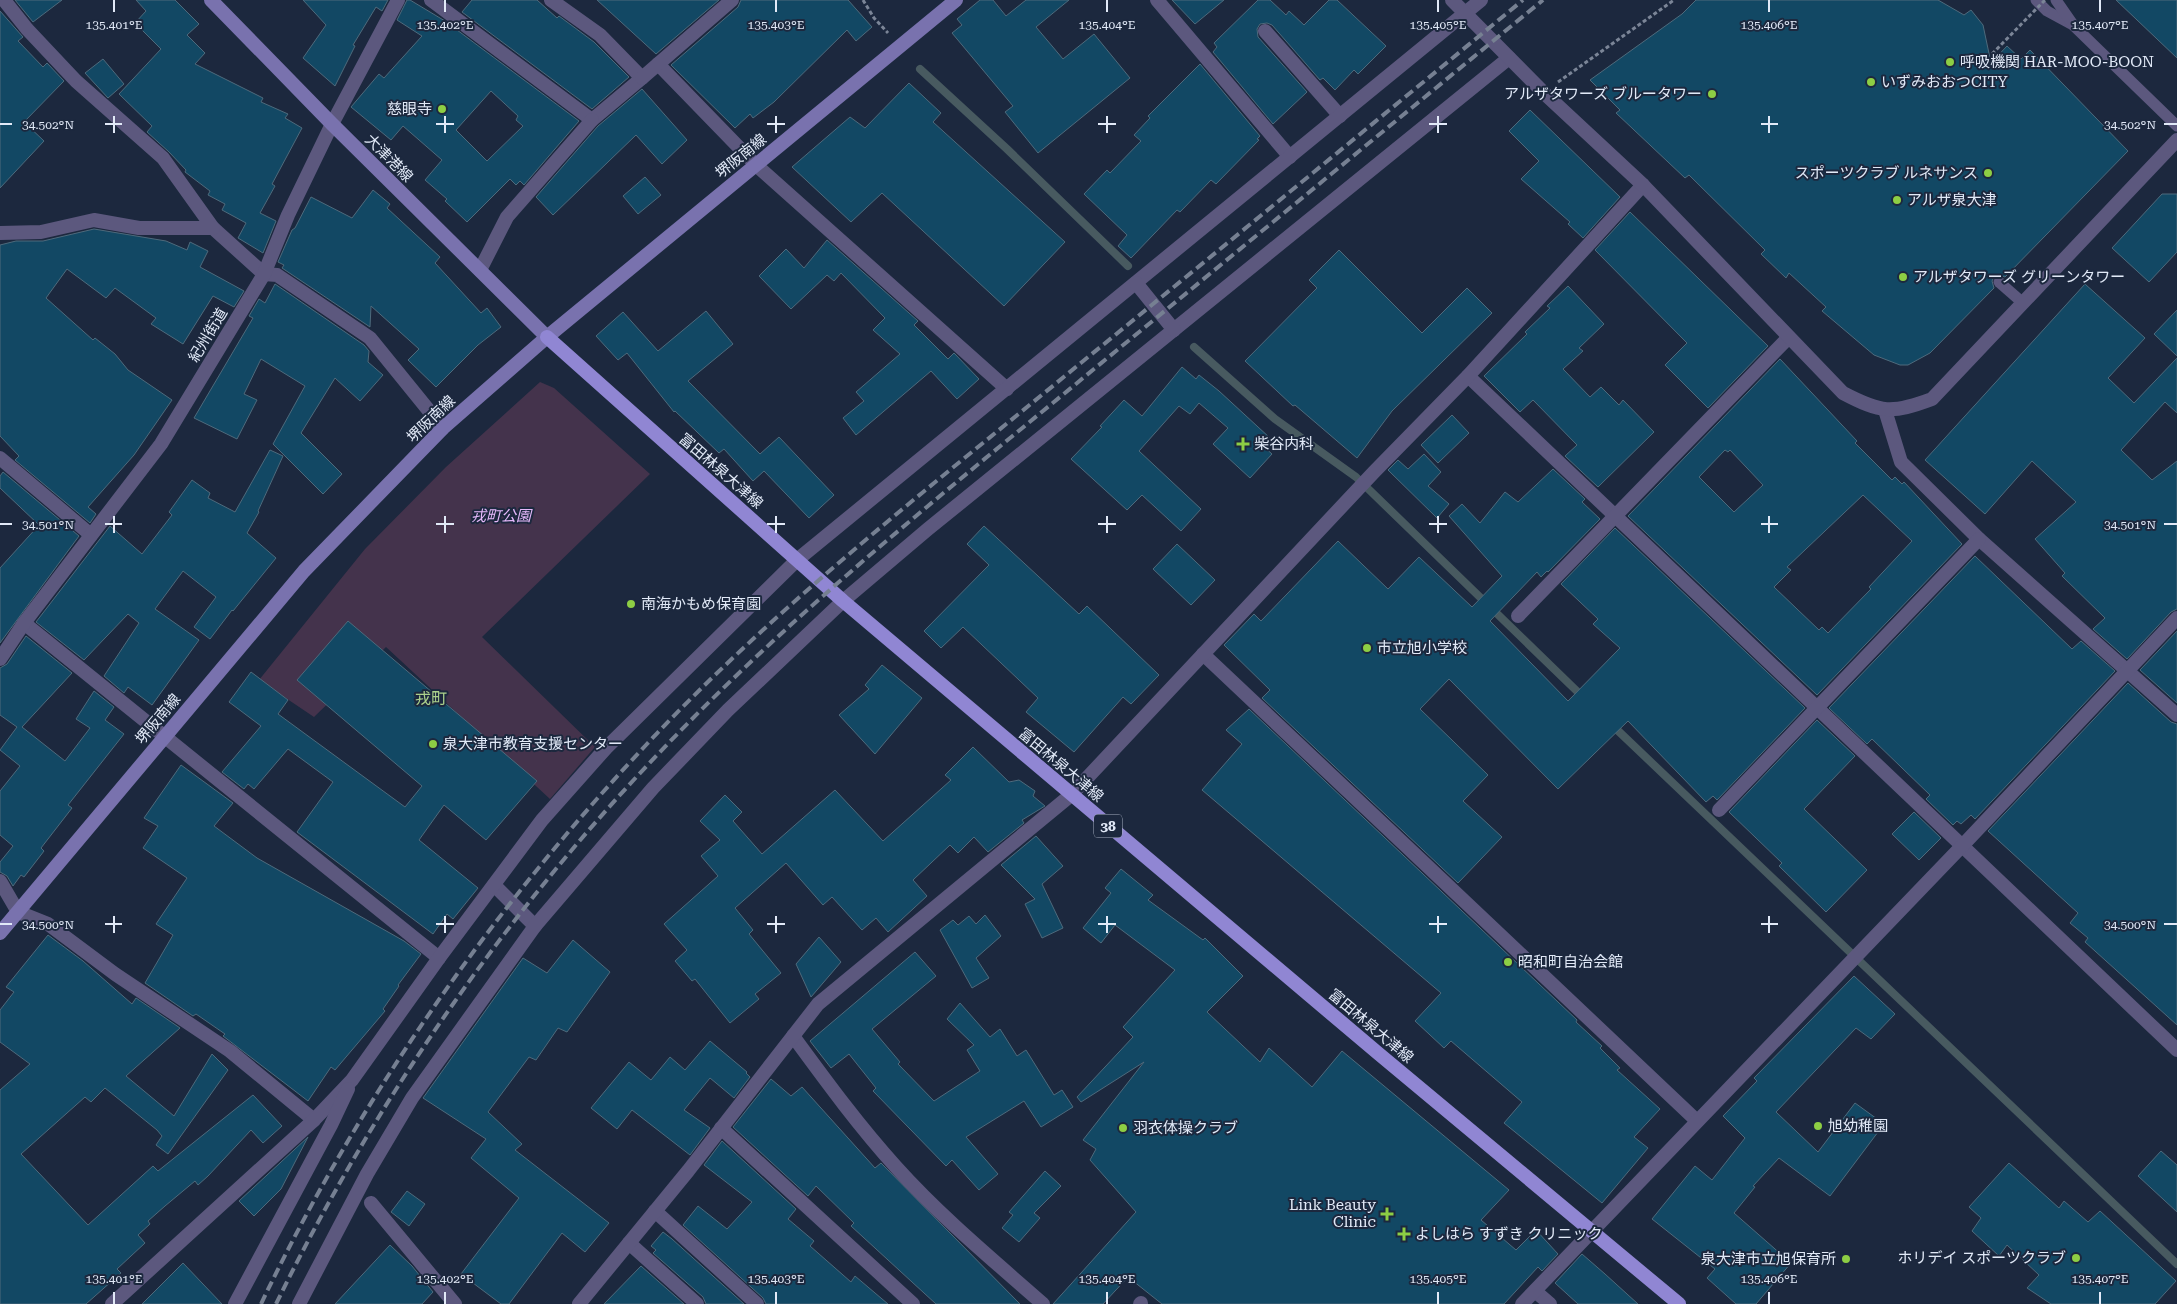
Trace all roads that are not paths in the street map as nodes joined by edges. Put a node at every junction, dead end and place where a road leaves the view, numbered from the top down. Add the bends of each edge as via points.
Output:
1 (4, 0) edge
2 (211, 0) edge
3 (398, 0) edge
4 (431, 0) edge
5 (551, 0) edge
6 (732, 0) edge
7 (956, 0) edge
8 (1157, 0) edge
9 (1452, 0) edge
10 (1481, 0) edge
11 (2036, 0) edge
12 (2054, 0) edge
13 (1466, 13) junction
14 (2074, 26) junction
15 (1265, 31) dead end
16 (1509, 58) junction
17 (658, 64) junction
18 (642, 78) junction
19 (1340, 116) junction
20 (592, 120) junction
21 (332, 124) junction
22 (2177, 126) edge
23 (2177, 140) edge
24 (1290, 157) junction
25 (756, 165) junction
26 (1643, 185) junction
27 (213, 228) junction
28 (0, 233) edge
29 (480, 270) junction
30 (264, 274) junction
31 (1999, 282) dead end
32 (1136, 283) junction
33 (2023, 303) junction
34 (1174, 330) junction
35 (547, 337) junction
36 (1788, 338) junction
37 (1468, 376) junction
38 (1007, 389) junction
39 (1884, 410) junction
40 (443, 428) junction
41 (0, 458) edge
42 (1614, 515) junction
43 (92, 535) junction
44 (1979, 539) junction
45 (798, 560) junction
46 (844, 601) junction
47 (1518, 616) dead end
48 (2177, 618) edge
49 (24, 623) junction
50 (1203, 654) junction
51 (0, 659) edge
52 (2127, 669) junction
53 (1818, 708) junction
54 (2177, 715) edge
55 (165, 735) junction
56 (1071, 795) junction
57 (1719, 810) dead end
58 (1963, 845) junction
59 (0, 881) edge
60 (494, 885) junction
61 (18, 912) junction
62 (535, 926) junction
63 (0, 934) edge
64 (439, 958) junction
65 (793, 1036) junction
66 (2177, 1050) edge
67 (352, 1080) junction
68 (314, 1120) junction
69 (1697, 1121) junction
70 (721, 1128) junction
71 (371, 1203) dead end
72 (655, 1211) junction
73 (1592, 1231) junction
74 (629, 1243) junction
75 (1535, 1291) junction
76 (112, 1304) edge
77 (234, 1304) edge
78 (299, 1304) edge
79 (454, 1304) edge
80 (579, 1304) edge
81 (697, 1304) edge
82 (757, 1304) edge
83 (913, 1304) edge
84 (1043, 1304) edge
85 (1522, 1304) edge
86 (1550, 1304) edge
87 (1679, 1304) edge

1 - 27 street via 76,81 163,158
2 - 21 main road, 大津港線
3 - 21 street, 紀州街道
4 - 20 street
5 - 18 street via 600,35
6 - 17 street
7 - 25 main road, 堺阪南線
8 - 24 street
9 - 13 street
10 - 13 street
11 - 14 lane via 2047,11
12 - 14 lane
13 - 16 street
13 - 19 street
14 - 22 lane
15 - 19 street
16 - 26 street
16 - 34 street
17 - 18 street
17 - 25 street
18 - 20 street
19 - 24 street
20 - 29 street via 507,217
21 - 29 main road, 大津港線
21 - 30 street, 紀州街道 via 288,215
23 - 33 street
24 - 32 street
25 - 35 main road, 堺阪南線
25 - 38 street
26 - 36 street
26 - 37 street
27 - 28 street via 139,228 94,220 41,232
27 - 30 street
29 - 35 main road, 大津港線
30 - 40 street via 277,275 370,338
30 - 43 street, 紀州街道 via 161,444
31 - 33 lane
32 - 34 street
32 - 38 street
33 - 39 street via 1932,399 1909,408
34 - 46 street
35 - 40 main road, 堺阪南線
35 - 45 main road, 富田林泉大津線 / 38
36 - 39 street via 1844,393 1868,406
36 - 42 street
37 - 42 street
37 - 50 street
38 - 45 street
39 - 44 street via 1901,462
40 - 55 main road, 堺阪南線 via 304,571
41 - 43 street
42 - 47 street
42 - 53 street
43 - 49 street, 紀州街道
44 - 52 street
44 - 53 street
45 - 46 main road, 富田林泉大津線 / 38
45 - 60 street via 606,748 542,820
46 - 56 main road, 富田林泉大津線 / 38
46 - 62 street via 728,710 653,788
48 - 52 street
49 - 51 street, 紀州街道
49 - 55 street
50 - 56 street
50 - 69 street
52 - 54 street
52 - 58 street
53 - 57 street
53 - 58 street
55 - 61 main road, 堺阪南線
55 - 64 street
56 - 65 street via 818,1004
56 - 73 main road, 富田林泉大津線 / 38
58 - 66 street
58 - 69 street
59 - 61 street
60 - 62 street
60 - 64 street
61 - 63 main road, 堺阪南線
61 - 68 street via 48,924 115,974 230,1051
62 - 78 street via 412,1098 367,1174
64 - 67 street
65 - 70 street
65 - 84 street via 853,1118 897,1168 944,1217
67 - 68 street
67 - 77 street
68 - 76 street
69 - 73 street
70 - 72 street
70 - 83 street
71 - 79 street
72 - 74 street
72 - 82 street
73 - 75 street
73 - 87 main road, 富田林泉大津線 / 38
74 - 80 street
74 - 81 street
75 - 85 street
75 - 86 street

